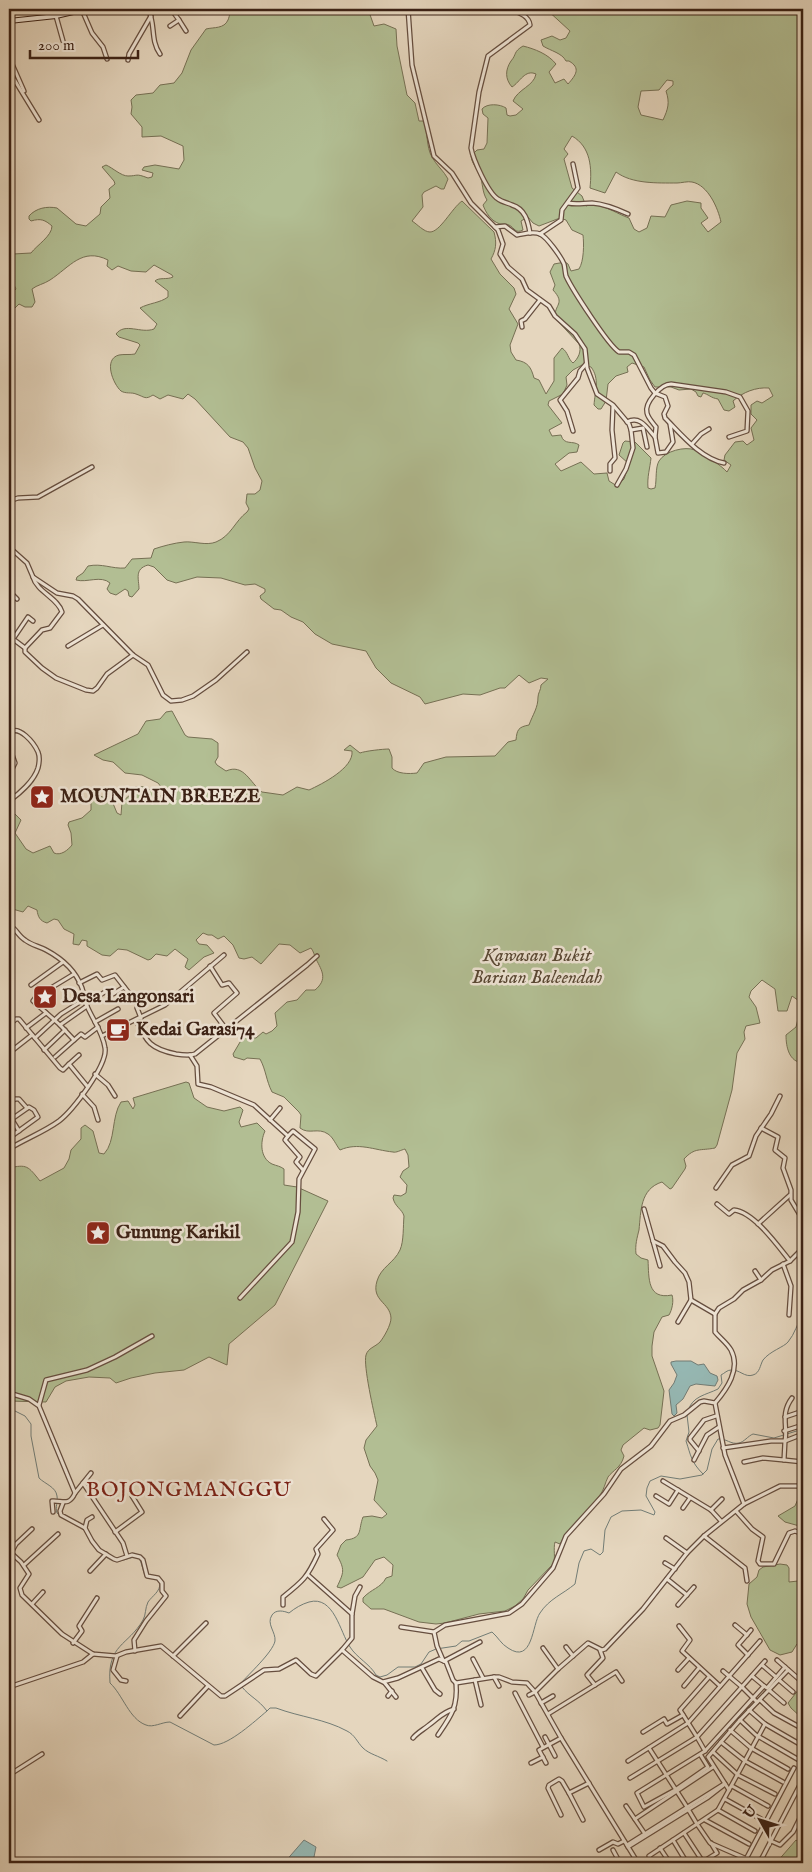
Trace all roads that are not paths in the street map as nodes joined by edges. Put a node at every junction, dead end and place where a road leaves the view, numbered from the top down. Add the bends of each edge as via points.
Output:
1 (148, 9) edge
2 (152, 9) edge
3 (162, 9) edge
4 (171, 9) edge
5 (408, 9) edge
6 (509, 9) edge
7 (84, 10) edge
8 (56, 16) junction
9 (151, 16) junction
10 (179, 20) junction
11 (9, 21) edge
12 (170, 26) dead end
13 (186, 30) dead end
14 (63, 41) dead end
15 (160, 54) dead end
16 (9, 57) edge
17 (106, 59) dead end
18 (128, 60) dead end
19 (9, 70) edge
20 (25, 96) junction
21 (39, 120) dead end
22 (573, 164) dead end
23 (568, 202) junction
24 (628, 214) dead end
25 (495, 227) junction
26 (530, 233) junction
27 (540, 234) junction
28 (540, 300) junction
29 (522, 328) dead end
30 (586, 364) junction
31 (655, 394) junction
32 (613, 405) junction
33 (627, 422) junction
34 (670, 423) junction
35 (709, 429) dead end
36 (631, 430) junction
37 (572, 431) dead end
38 (729, 436) dead end
39 (654, 437) junction
40 (692, 444) junction
41 (647, 447) dead end
42 (724, 463) dead end
43 (92, 467) dead end
44 (610, 470) dead end
45 (617, 485) dead end
46 (9, 501) edge
47 (9, 547) edge
48 (33, 577) junction
49 (9, 591) edge
50 (18, 599) dead end
51 (33, 620) dead end
52 (103, 625) junction
53 (9, 636) edge
54 (13, 639) junction
55 (9, 644) edge
56 (68, 646) dead end
57 (26, 648) junction
58 (247, 652) dead end
59 (133, 654) junction
60 (9, 733) edge
61 (9, 746) edge
62 (9, 774) edge
63 (9, 801) edge
64 (9, 925) edge
65 (224, 955) dead end
66 (317, 956) dead end
67 (63, 962) junction
68 (210, 966) junction
69 (74, 974) junction
70 (79, 983) junction
71 (31, 985) dead end
72 (125, 987) junction
73 (84, 999) junction
74 (86, 1005) junction
75 (118, 1009) dead end
76 (67, 1010) junction
77 (46, 1013) junction
78 (71, 1016) junction
79 (141, 1018) junction
80 (54, 1020) junction
81 (136, 1020) junction
82 (95, 1022) junction
83 (9, 1025) edge
84 (60, 1025) junction
85 (26, 1028) junction
86 (98, 1028) junction
87 (226, 1029) junction
88 (65, 1030) junction
89 (33, 1036) junction
90 (102, 1036) junction
91 (74, 1040) junction
92 (44, 1050) junction
93 (9, 1053) edge
94 (79, 1055) dead end
95 (190, 1055) junction
96 (55, 1057) dead end
97 (69, 1064) junction
98 (95, 1074) junction
99 (88, 1086) junction
100 (82, 1094) junction
101 (115, 1096) dead end
102 (780, 1096) dead end
103 (9, 1104) edge
104 (27, 1108) junction
105 (280, 1108) dead end
106 (9, 1115) edge
107 (10, 1120) edge
108 (98, 1120) dead end
109 (270, 1120) junction
110 (761, 1128) junction
111 (19, 1130) junction
112 (288, 1136) junction
113 (9, 1138) edge
114 (9, 1149) edge
115 (303, 1170) junction
116 (716, 1188) dead end
117 (790, 1194) junction
118 (716, 1204) dead end
119 (644, 1208) dead end
120 (803, 1220) edge
121 (758, 1224) junction
122 (653, 1241) junction
123 (803, 1248) edge
124 (790, 1261) junction
125 (783, 1264) junction
126 (660, 1266) dead end
127 (755, 1271) dead end
128 (761, 1280) junction
129 (240, 1298) dead end
130 (691, 1300) junction
131 (715, 1314) junction
132 (789, 1314) dead end
133 (678, 1322) dead end
134 (152, 1336) dead end
135 (9, 1393) edge
136 (792, 1398) dead end
137 (714, 1403) junction
138 (38, 1406) junction
139 (803, 1411) edge
140 (716, 1416) junction
141 (785, 1417) junction
142 (803, 1425) edge
143 (719, 1427) junction
144 (785, 1433) junction
145 (803, 1434) edge
146 (785, 1441) junction
147 (724, 1448) junction
148 (699, 1451) junction
149 (694, 1460) dead end
150 (784, 1460) junction
151 (744, 1462) dead end
152 (803, 1462) edge
153 (91, 1474) dead end
154 (663, 1481) dead end
155 (83, 1483) junction
156 (802, 1487) edge
157 (678, 1490) junction
158 (75, 1493) junction
159 (803, 1493) edge
160 (132, 1496) dead end
161 (656, 1496) dead end
162 (690, 1498) junction
163 (722, 1500) dead end
164 (61, 1502) junction
165 (744, 1504) junction
166 (683, 1508) dead end
167 (711, 1510) junction
168 (736, 1511) junction
169 (53, 1512) dead end
170 (92, 1517) dead end
171 (324, 1519) dead end
172 (721, 1522) junction
173 (85, 1528) junction
174 (32, 1529) dead end
175 (115, 1532) junction
176 (58, 1534) dead end
177 (803, 1534) edge
178 (704, 1536) junction
179 (666, 1538) dead end
180 (10, 1552) edge
181 (687, 1553) junction
182 (104, 1555) junction
183 (127, 1556) junction
184 (665, 1563) dead end
185 (24, 1566) junction
186 (675, 1569) junction
187 (90, 1570) dead end
188 (308, 1575) junction
189 (667, 1579) junction
190 (747, 1581) dead end
191 (360, 1587) dead end
192 (694, 1587) dead end
193 (43, 1592) dead end
194 (687, 1595) junction
195 (97, 1598) dead end
196 (32, 1604) junction
197 (678, 1604) dead end
198 (284, 1605) dead end
199 (352, 1614) junction
200 (206, 1623) dead end
201 (735, 1624) dead end
202 (679, 1626) dead end
203 (401, 1627) dead end
204 (751, 1630) dead end
205 (434, 1632) junction
206 (747, 1635) junction
207 (760, 1641) dead end
208 (480, 1642) dead end
209 (73, 1643) junction
210 (566, 1647) dead end
211 (543, 1648) dead end
212 (600, 1649) junction
213 (342, 1650) junction
214 (135, 1651) junction
215 (93, 1654) junction
216 (748, 1655) junction
217 (115, 1656) junction
218 (173, 1656) junction
219 (573, 1656) junction
220 (689, 1658) junction
221 (473, 1659) dead end
222 (443, 1660) junction
223 (777, 1660) dead end
224 (765, 1661) dead end
225 (732, 1662) dead end
226 (762, 1665) junction
227 (738, 1667) junction
228 (784, 1667) junction
229 (422, 1668) junction
230 (699, 1668) junction
231 (558, 1669) junction
232 (678, 1670) dead end
233 (788, 1670) junction
234 (723, 1671) dead end
235 (494, 1676) junction
236 (752, 1676) junction
237 (710, 1677) junction
238 (729, 1677) junction
239 (483, 1678) junction
240 (776, 1678) junction
241 (475, 1680) junction
242 (780, 1680) junction
243 (801, 1680) dead end
244 (126, 1681) dead end
245 (622, 1681) dead end
246 (384, 1682) junction
247 (456, 1683) junction
248 (595, 1685) junction
249 (208, 1686) junction
250 (499, 1686) dead end
251 (684, 1686) dead end
252 (720, 1686) junction
253 (764, 1686) junction
254 (9, 1687) edge
255 (742, 1687) junction
256 (392, 1691) junction
257 (770, 1691) junction
258 (535, 1692) junction
259 (793, 1692) dead end
260 (515, 1693) dead end
261 (440, 1694) dead end
262 (529, 1695) dead end
263 (388, 1696) dead end
264 (553, 1696) dead end
265 (396, 1697) dead end
266 (754, 1698) junction
267 (758, 1701) junction
268 (541, 1703) junction
269 (784, 1703) dead end
270 (481, 1704) dead end
271 (454, 1709) junction
272 (523, 1709) junction
273 (749, 1710) junction
274 (517, 1712) dead end
275 (548, 1714) junction
276 (683, 1715) junction
277 (180, 1716) dead end
278 (740, 1720) junction
279 (688, 1723) junction
280 (765, 1724) junction
281 (532, 1727) junction
282 (803, 1729) edge
283 (527, 1730) dead end
284 (730, 1730) junction
285 (643, 1732) dead end
286 (438, 1735) dead end
287 (758, 1736) junction
288 (538, 1737) junction
289 (545, 1737) dead end
290 (696, 1737) junction
291 (413, 1738) dead end
292 (561, 1738) junction
293 (532, 1740) dead end
294 (721, 1742) junction
295 (549, 1744) junction
296 (803, 1746) edge
297 (543, 1747) junction
298 (649, 1748) junction
299 (751, 1748) junction
300 (705, 1750) junction
301 (713, 1752) junction
302 (42, 1754) dead end
303 (700, 1754) junction
304 (555, 1756) dead end
305 (543, 1757) junction
306 (657, 1760) junction
307 (799, 1760) dead end
308 (628, 1761) dead end
309 (744, 1761) junction
310 (531, 1763) dead end
311 (546, 1763) dead end
312 (714, 1767) junction
313 (794, 1768) dead end
314 (788, 1769) dead end
315 (666, 1774) junction
316 (9, 1775) edge
317 (738, 1775) junction
318 (630, 1778) dead end
319 (803, 1779) edge
320 (783, 1782) dead end
321 (589, 1783) junction
322 (725, 1784) junction
323 (732, 1786) junction
324 (676, 1790) junction
325 (729, 1790) junction
326 (569, 1793) junction
327 (775, 1794) dead end
328 (726, 1799) junction
329 (626, 1806) dead end
330 (768, 1806) dead end
331 (688, 1808) junction
332 (718, 1810) junction
333 (561, 1815) dead end
334 (800, 1816) dead end
335 (635, 1819) junction
336 (761, 1819) dead end
337 (584, 1820) dead end
338 (704, 1820) junction
339 (698, 1824) junction
340 (755, 1832) dead end
341 (684, 1833) junction
342 (645, 1835) junction
343 (673, 1840) junction
344 (624, 1841) junction
345 (771, 1841) junction
346 (710, 1843) junction
347 (749, 1844) dead end
348 (628, 1846) junction
349 (660, 1848) junction
350 (599, 1850) dead end
351 (613, 1850) dead end
352 (746, 1859) junction
353 (620, 1863) edge
354 (636, 1863) edge
355 (653, 1863) edge
356 (670, 1863) edge
357 (687, 1863) edge
358 (702, 1863) edge
359 (744, 1863) edge

1 - 9 street
2 - 3 street
4 - 10 street
5 - 25 street via 412,65 434,156 452,173 471,203
6 - 26 street via 525,16 530,25 486,59 471,148 490,191 498,200 521,209
7 - 8 main road
7 - 17 street via 92,33 105,50
8 - 11 main road
8 - 14 street
9 - 15 street via 154,44
9 - 18 street
10 - 12 street
10 - 13 street
16 - 20 street
19 - 20 street
20 - 21 street
22 - 23 street via 578,187
23 - 24 street via 602,205
23 - 27 street via 562,210 562,220
25 - 26 street via 505,226 517,235
25 - 28 street via 503,244 501,258 522,279 527,290
26 - 27 street
27 - 31 street via 552,245 566,275 612,345 619,352 634,355
28 - 29 street via 521,322
28 - 30 street via 575,334 585,349
30 - 32 street via 597,394
30 - 37 street via 560,400 568,412
31 - 34 street via 666,399 668,406 664,414
31 - 38 street via 671,384 740,397 748,411 747,430
31 - 39 street via 646,410 656,427
32 - 33 street
32 - 44 street via 615,458
33 - 36 street
33 - 39 street via 640,421
34 - 39 street via 673,442 670,450 658,452
34 - 40 street
35 - 40 street
36 - 41 street via 643,428
36 - 45 street via 633,448
40 - 42 street via 716,462
43 - 46 street via 38,497
47 - 48 street via 27,563
48 - 52 street via 57,593 78,599
48 - 57 street via 62,612 50,628 42,630
49 - 50 street
51 - 54 street via 28,617
52 - 56 street
52 - 59 street
53 - 54 street
54 - 55 street
54 - 57 street
57 - 59 street via 25,652 56,678 93,691 107,674
58 - 59 street via 209,686 176,701 165,698 148,665
60 - 63 street via 16,730 28,738 39,758 34,775
61 - 62 street via 14,760
64 - 67 street via 24,940
65 - 68 street
66 - 87 street
67 - 69 street
67 - 71 street
68 - 79 street via 165,1005
68 - 87 street via 222,985 229,983 237,994 214,1013
69 - 70 street
69 - 77 street via 33,1000
70 - 72 street via 97,974 102,980 114,975
70 - 73 street
72 - 74 street via 112,994 108,990
72 - 79 street via 139,1006
73 - 74 street
73 - 76 street
74 - 78 street
74 - 82 street
75 - 82 street
76 - 78 street
76 - 80 street
77 - 80 street
77 - 85 street
78 - 84 street
79 - 81 street
80 - 84 street
80 - 89 street
81 - 90 street
81 - 95 street via 151,1046
82 - 86 street
83 - 85 street via 18,1019
84 - 88 street
85 - 89 street
86 - 90 street
86 - 91 street via 86,1037 81,1034
87 - 95 street via 203,1049
88 - 91 street
88 - 92 street
89 - 92 street
89 - 93 street
90 - 98 street via 104,1060
91 - 96 street
92 - 97 street via 62,1069
94 - 97 street
95 - 109 street via 197,1066 198,1084 254,1106
97 - 99 street
98 - 99 street
98 - 101 street
99 - 100 street
100 - 108 street via 94,1107
100 - 114 street via 61,1120
102 - 110 street
103 - 104 street via 19,1099
104 - 107 street
104 - 111 street via 34,1110 37,1118
105 - 109 street
106 - 107 street
107 - 111 street
109 - 112 street
110 - 116 street via 749,1156 732,1165
110 - 117 street via 778,1138 775,1150 785,1158 783,1168
111 - 113 street
112 - 115 street via 285,1140 300,1157 296,1162
112 - 115 street via 294,1131 315,1149
115 - 129 street via 299,1179 298,1212 292,1242
117 - 120 street
117 - 121 street
118 - 121 street via 730,1214 734,1210 741,1211
119 - 122 street
121 - 124 street
122 - 126 street
122 - 130 street via 663,1246 685,1272
123 - 124 street
124 - 125 street
125 - 128 street
125 - 132 street via 790,1286
127 - 128 street
128 - 131 street via 743,1290
130 - 131 street
130 - 133 street
131 - 137 street via 715,1332 730,1348 734,1372
134 - 138 street via 87,1370 46,1380
135 - 138 street via 29,1399
136 - 141 street
137 - 140 street
137 - 205 street via 700,1402 670,1421 651,1446 621,1469 604,1494 566,1536 553,1568 517,1608 508,1613 445,1625
138 - 158 street
139 - 141 street
140 - 143 street
140 - 148 street via 704,1420 690,1438
141 - 144 street
142 - 144 street
143 - 147 street
143 - 148 street via 707,1435
144 - 146 street
145 - 146 street
146 - 147 street
146 - 150 street
147 - 165 street
148 - 149 street
150 - 151 street via 763,1458
150 - 152 street
153 - 155 street
154 - 157 street
155 - 158 street
155 - 175 street
156 - 159 street
156 - 165 street via 780,1486
157 - 161 street via 669,1504
157 - 162 street
158 - 164 street via 72,1499
160 - 175 street via 142,1512
162 - 166 street
162 - 167 street
163 - 167 street
164 - 169 street via 53,1500
164 - 173 street via 63,1518
165 - 168 street
167 - 172 street
168 - 172 street
168 - 177 street via 763,1537 760,1564 774,1564 789,1533
170 - 173 street
171 - 188 street via 333,1530 316,1549 318,1554
172 - 178 street
173 - 182 street
174 - 180 street
175 - 183 street
176 - 185 street
178 - 181 street
178 - 190 street via 745,1568
179 - 181 street
180 - 185 street
181 - 186 street
182 - 183 street via 118,1560
182 - 187 street
183 - 214 street via 143,1560 147,1576 160,1580 166,1596 134,1640
184 - 186 street
185 - 196 street via 29,1574 20,1592
186 - 189 street
188 - 198 street via 283,1596
188 - 199 street
189 - 194 street
189 - 212 street via 618,1638 605,1649
191 - 199 street
192 - 194 street
193 - 196 street
194 - 197 street
195 - 209 street via 79,1626 82,1631
196 - 209 street
199 - 213 street via 353,1634
200 - 218 street
201 - 206 street
202 - 220 street via 690,1640 682,1651
203 - 205 street
204 - 206 street
205 - 222 street
206 - 216 street via 738,1645
207 - 216 street
208 - 222 street
209 - 215 street
210 - 219 street
211 - 231 street
212 - 219 street via 588,1643
212 - 248 street via 603,1658 586,1674
213 - 246 street via 373,1677
213 - 249 street via 316,1676 296,1660 279,1669 264,1670 223,1696
214 - 217 street
214 - 218 street via 158,1646
215 - 217 street
215 - 254 street via 83,1662
216 - 227 street
217 - 244 street via 113,1670
218 - 249 street
219 - 231 street
220 - 230 street
220 - 232 street
221 - 239 street
222 - 229 street
222 - 247 street
223 - 228 street
224 - 226 street
225 - 227 street
226 - 236 street
226 - 240 street
227 - 238 street
228 - 233 street
228 - 240 street
229 - 246 street
229 - 261 street
230 - 237 street
230 - 251 street
231 - 258 street
233 - 242 street
233 - 243 street
234 - 238 street
235 - 239 street
235 - 250 street
235 - 258 street via 527,1683
236 - 253 street
236 - 255 street
237 - 252 street
237 - 276 street via 680,1710
238 - 252 street
238 - 255 street
239 - 241 street
240 - 253 street via 767,1688
241 - 247 street
241 - 270 street
242 - 257 street
242 - 259 street
245 - 248 street via 616,1672
246 - 256 street
247 - 271 street
248 - 275 street
249 - 277 street
252 - 279 street
253 - 266 street
255 - 266 street
255 - 290 street
256 - 263 street
256 - 265 street
257 - 267 street
257 - 269 street
258 - 262 street
258 - 268 street
260 - 272 street
264 - 268 street
266 - 267 street
266 - 300 street
267 - 273 street
267 - 282 street
268 - 275 street
271 - 286 street
271 - 291 street via 438,1716
272 - 274 street
272 - 281 street
273 - 278 street
273 - 280 street
275 - 292 street
276 - 279 street
276 - 285 street via 667,1724 664,1719
278 - 284 street
278 - 287 street
279 - 290 street
279 - 298 street
280 - 287 street
280 - 296 street
281 - 283 street
281 - 288 street
284 - 294 street
284 - 299 street
287 - 299 street
287 - 307 street
288 - 293 street
288 - 297 street
289 - 295 street
290 - 300 street
290 - 306 street
292 - 295 street
292 - 321 street
294 - 301 street
294 - 309 street
295 - 297 street
295 - 304 street
297 - 305 street via 539,1750
298 - 306 street
298 - 308 street
299 - 309 street
299 - 314 street
300 - 303 street
301 - 312 street via 708,1757
301 - 317 street
302 - 316 street
303 - 315 street
303 - 324 street via 708,1767
305 - 310 street
305 - 311 street
306 - 315 street
306 - 318 street
309 - 317 street
309 - 320 street
312 - 322 street
312 - 324 street
313 - 352 street
315 - 324 street
315 - 324 street via 636,1795 645,1808
317 - 323 street
317 - 327 street
319 - 345 street
321 - 326 street
321 - 344 street
322 - 325 street
322 - 331 street
323 - 325 street
323 - 330 street
324 - 331 street
324 - 335 street
325 - 328 street
326 - 333 street via 559,1779 548,1788
326 - 337 street
328 - 332 street
328 - 336 street
329 - 335 street
331 - 339 street
331 - 342 street
332 - 338 street
332 - 340 street
334 - 345 street via 793,1832 780,1845
335 - 342 street
338 - 339 street
338 - 347 street
339 - 341 street
339 - 346 street
341 - 343 street
341 - 358 street
342 - 348 street
343 - 349 street
343 - 357 street
344 - 348 street
344 - 350 street via 613,1842
345 - 352 street via 758,1862
346 - 352 street
346 - 358 street via 717,1853
348 - 354 street
349 - 355 street via 649,1856
349 - 356 street
351 - 353 street
352 - 359 street

